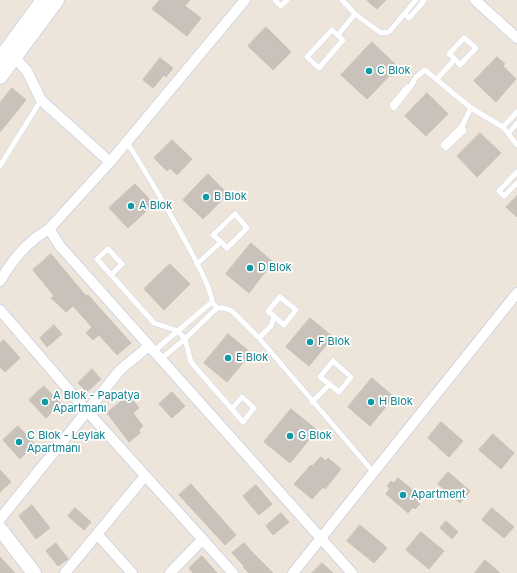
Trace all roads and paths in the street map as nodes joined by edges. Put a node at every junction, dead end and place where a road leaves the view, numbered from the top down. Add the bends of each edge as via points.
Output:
1 (43, 0) edge
2 (57, 0) edge
3 (245, 0) edge
4 (275, 0) edge
5 (287, 0) edge
6 (342, 0) edge
7 (416, 0) edge
8 (422, 0) edge
9 (481, 2) edge
10 (355, 14) junction
11 (405, 14) junction
12 (338, 35) junction
13 (517, 38) edge
14 (4, 57) edge
15 (455, 59) junction
16 (0, 77) edge
17 (437, 79) junction
18 (411, 86) dead end
19 (41, 100) junction
20 (471, 108) junction
21 (517, 112) edge
22 (517, 123) edge
23 (462, 126) dead end
24 (503, 127) junction
25 (509, 133) junction
26 (126, 141) junction
27 (517, 145) edge
28 (110, 162) junction
29 (0, 166) edge
30 (516, 175) edge
31 (517, 183) edge
32 (49, 229) junction
33 (220, 242) junction
34 (197, 264) junction
35 (111, 275) junction
36 (0, 281) edge
37 (517, 293) edge
38 (212, 302) junction
39 (217, 308) junction
40 (0, 310) edge
41 (274, 317) junction
42 (178, 330) junction
43 (259, 338) junction
44 (185, 339) junction
45 (154, 352) junction
46 (330, 384) junction
47 (312, 402) junction
48 (232, 409) junction
49 (86, 411) junction
50 (374, 473) junction
51 (145, 476) junction
52 (0, 519) edge
53 (0, 529) edge
54 (97, 534) junction
55 (320, 538) junction
56 (202, 539) junction
57 (34, 573) edge
58 (65, 573) edge
59 (132, 573) edge
60 (170, 573) edge
61 (233, 573) edge
62 (293, 573) edge
63 (352, 573) edge

1 - 14 main road
2 - 14 main road
3 - 26 street
4 - 5 lane via 281,6
6 - 10 lane
7 - 11 lane via 404,12
8 - 11 lane via 424,1 408,18
9 - 13 street
10 - 11 lane via 381,33 389,32
10 - 12 lane
12 - 12 lane via 343,40 318,68 307,57 332,30
14 - 16 main road
14 - 19 street via 27,71
15 - 15 lane via 449,54 464,38 476,48 460,65
15 - 17 lane
17 - 18 lane via 425,70 416,77
17 - 20 lane
19 - 28 street
19 - 29 lane
20 - 23 lane
20 - 24 lane
21 - 24 lane
22 - 25 lane
24 - 25 lane
25 - 27 lane
26 - 28 street
26 - 34 lane
28 - 32 street
30 - 31 lane via 499,191 504,196
32 - 36 street via 19,252
32 - 45 street via 60,246
33 - 33 lane via 213,235 235,214 247,228 227,248
33 - 34 lane
34 - 38 lane via 212,294
35 - 35 lane via 122,264 108,249 97,259
35 - 42 lane via 154,323
37 - 50 street
38 - 39 lane
38 - 42 lane
39 - 43 lane via 232,311
39 - 44 lane
40 - 49 street
41 - 41 lane via 268,311 280,297 296,310 284,325
41 - 43 lane via 271,326
42 - 44 lane
42 - 45 lane
43 - 47 lane
44 - 45 lane
44 - 48 lane via 191,362
45 - 49 street via 120,370
45 - 55 street
46 - 46 lane via 320,376 333,361 351,377 339,392
46 - 47 lane
47 - 50 lane
48 - 48 lane via 242,398 254,408 243,422
49 - 51 street
49 - 52 street
50 - 55 street
51 - 54 street
51 - 56 street
53 - 57 main road
54 - 58 street
54 - 59 street
55 - 62 street
55 - 63 street
56 - 60 street
56 - 61 street

